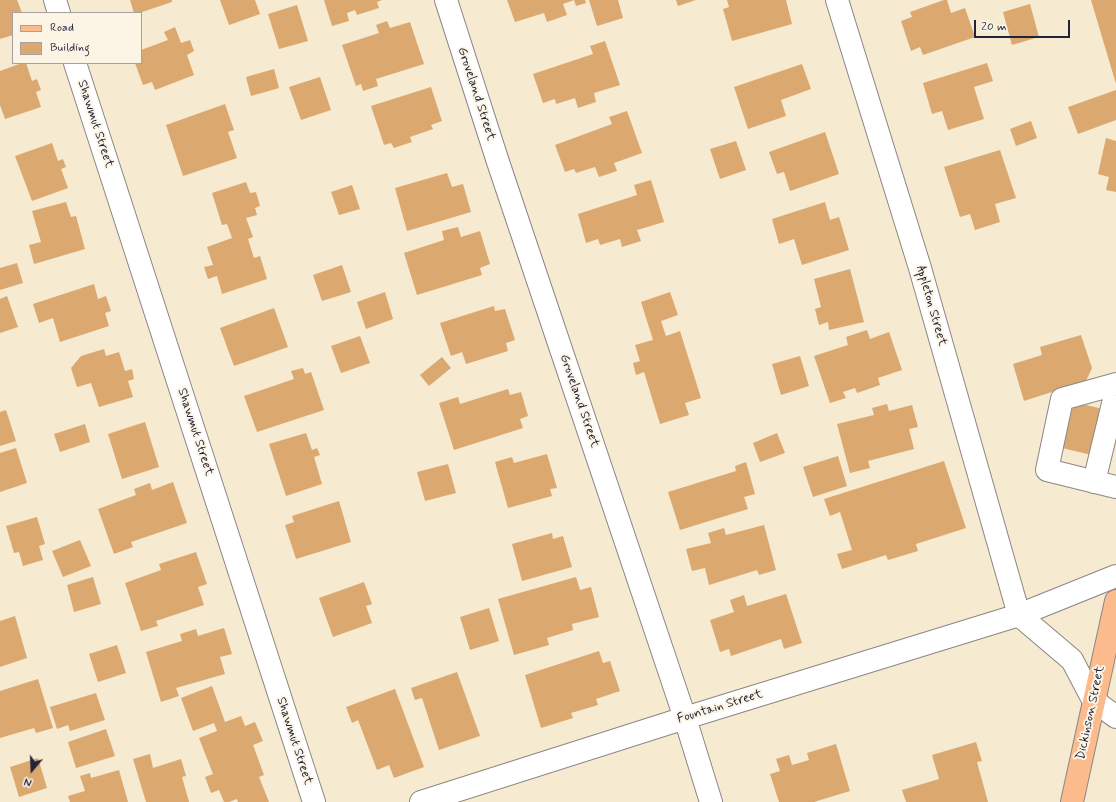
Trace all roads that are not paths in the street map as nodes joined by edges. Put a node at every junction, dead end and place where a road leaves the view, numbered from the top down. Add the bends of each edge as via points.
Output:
1 (55, 0) edge
2 (446, 0) edge
3 (837, 0) edge
4 (59, 12) edge
5 (76, 64) edge
6 (1116, 384) edge
7 (1116, 391) edge
8 (1094, 482) junction
9 (1116, 487) edge
10 (1116, 576) edge
11 (1116, 601) edge
12 (1019, 615) junction
13 (1093, 700) junction
14 (1116, 717) edge
15 (685, 718) junction
16 (314, 802) edge
17 (421, 802) edge
18 (711, 802) edge
19 (1072, 802) edge

1 - 4 street
2 - 15 street, Groveland Street
3 - 12 street, Appleton Street via 920,268
5 - 16 street, Shawmut Street
6 - 8 street via 1062,400 1047,470
7 - 8 street
8 - 9 street
10 - 12 street, Fountain Street
11 - 13 main road, Dickinson Street
12 - 13 street via 1072,660
12 - 15 street, Fountain Street
13 - 14 street
13 - 19 main road, Dickinson Street
15 - 17 street, Fountain Street
15 - 18 street, Groveland Street

